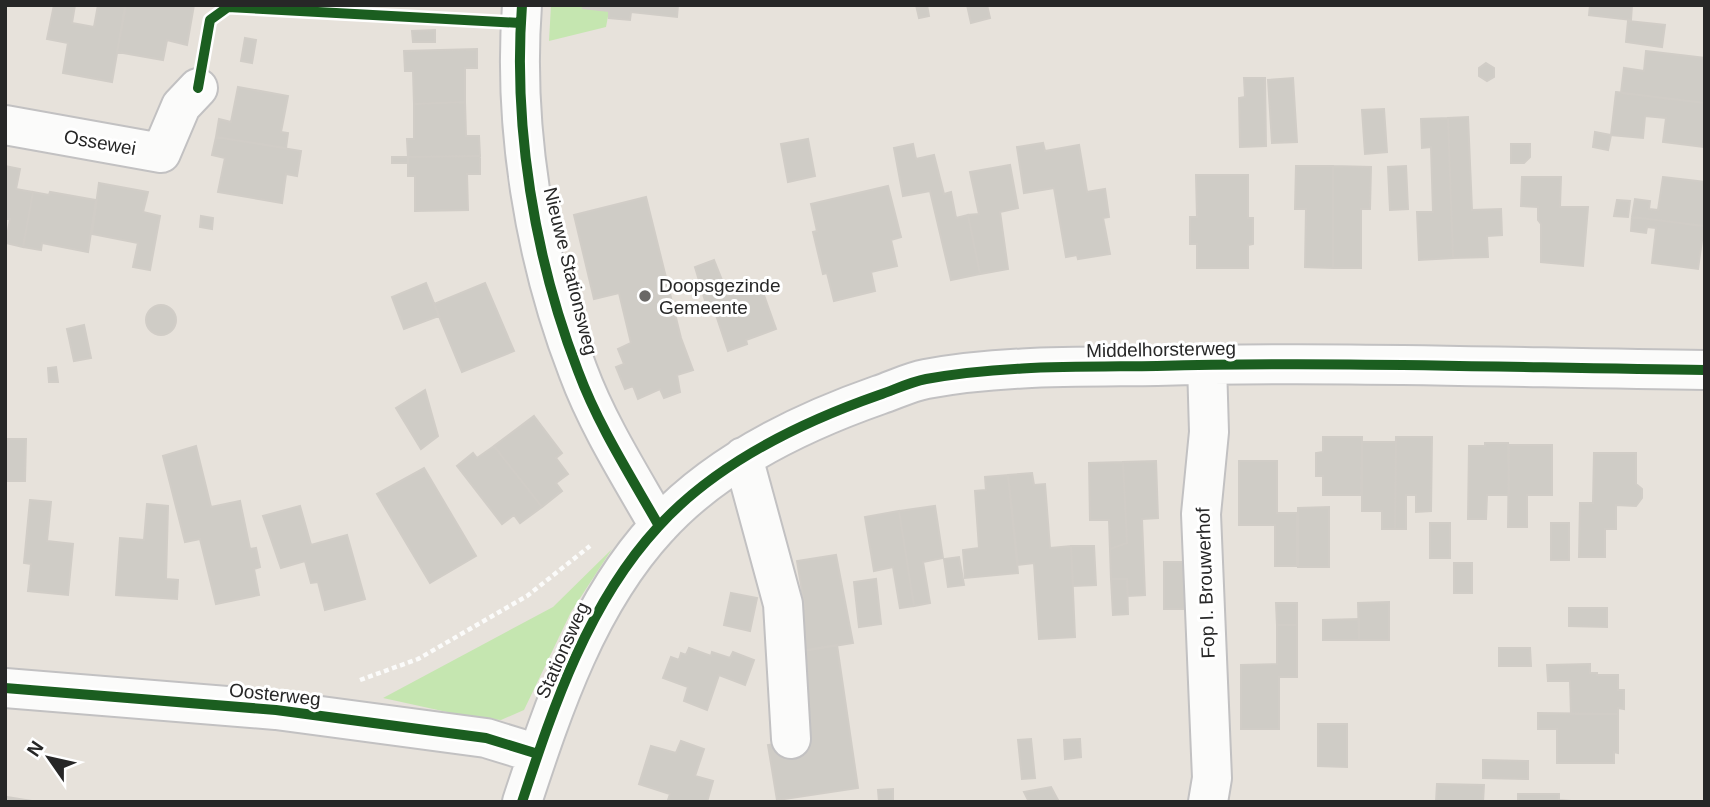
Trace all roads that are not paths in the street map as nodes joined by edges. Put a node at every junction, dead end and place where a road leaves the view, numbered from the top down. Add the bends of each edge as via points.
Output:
1 (522, 5) edge
2 (198, 88) dead end
3 (5, 125) edge
4 (1207, 365) junction
5 (1705, 370) edge
6 (743, 457) junction
7 (659, 526) junction
8 (5, 688) edge
9 (791, 739) dead end
10 (538, 754) junction
11 (522, 802) edge
12 (1209, 802) edge

1 - 7 street, Nieuwe Stationsweg via 524,141 537,224 559,314 602,426
2 - 3 street, Ossewei via 181,106 161,153
4 - 5 street, Middelhorsterweg
4 - 6 street, Middelhorsterweg via 990,371 923,380 805,425
4 - 12 street, Fop I. Brouwerhof via 1209,432 1201,514 1212,778
6 - 7 street, Middelhorsterweg
6 - 9 street via 783,604
7 - 10 street, Stationsweg via 598,611
8 - 10 street, Oosterweg via 315,715 486,738
10 - 11 street, Stationsweg

